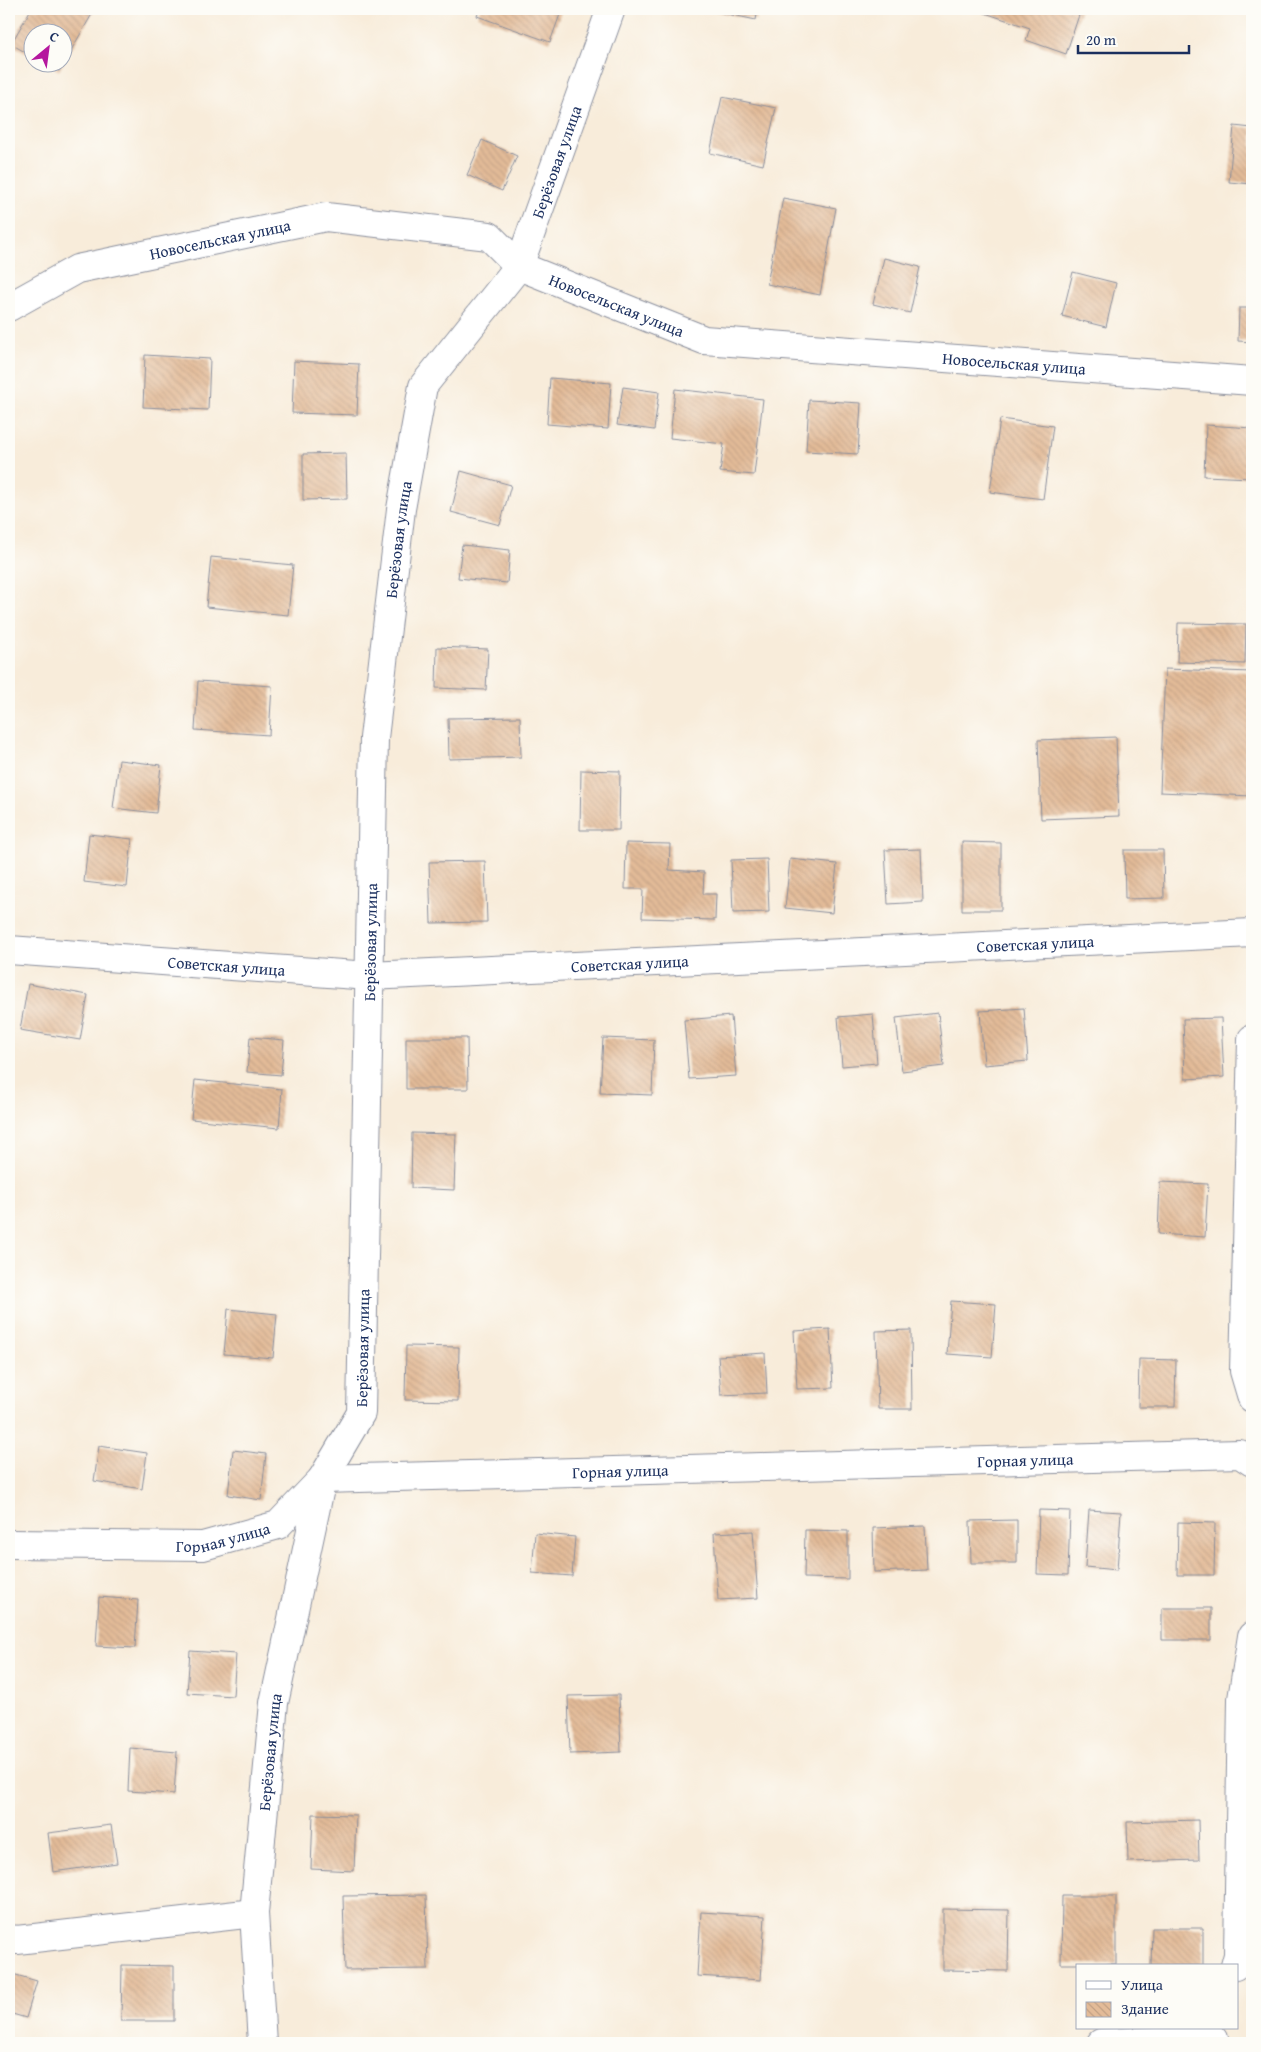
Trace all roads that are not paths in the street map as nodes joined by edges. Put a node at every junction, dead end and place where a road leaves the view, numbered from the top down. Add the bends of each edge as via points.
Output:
1 (611, 9) edge
2 (519, 266) junction
3 (9, 307) edge
4 (1252, 380) edge
5 (1252, 933) edge
6 (9, 950) edge
7 (370, 976) junction
8 (1252, 1039) edge
9 (1252, 1398) edge
10 (1252, 1462) edge
11 (322, 1479) junction
12 (9, 1544) edge
13 (1252, 1636) edge
14 (254, 1913) junction
15 (9, 1939) edge
16 (1236, 1964) edge
17 (1215, 2037) edge
18 (262, 2043) edge
19 (1101, 2043) edge

1 - 2 street, Берёзовая улица
2 - 3 street, Новосельская улица via 490,236 326,217 77,269
2 - 4 street, Новосельская улица via 704,340
2 - 7 street, Берёзовая улица via 423,386 401,509 374,738
5 - 7 street, Советская улица
6 - 7 street, Советская улица
7 - 11 street, Берёзовая улица via 361,1413
8 - 9 street via 1244,1371
10 - 11 street, Горная улица via 1240,1454
11 - 12 street, Горная улица via 278,1526 203,1546
11 - 14 street, Берёзовая улица via 274,1703
13 - 16 street via 1242,1699
14 - 15 street
14 - 18 street, Берёзовая улица
17 - 19 street

